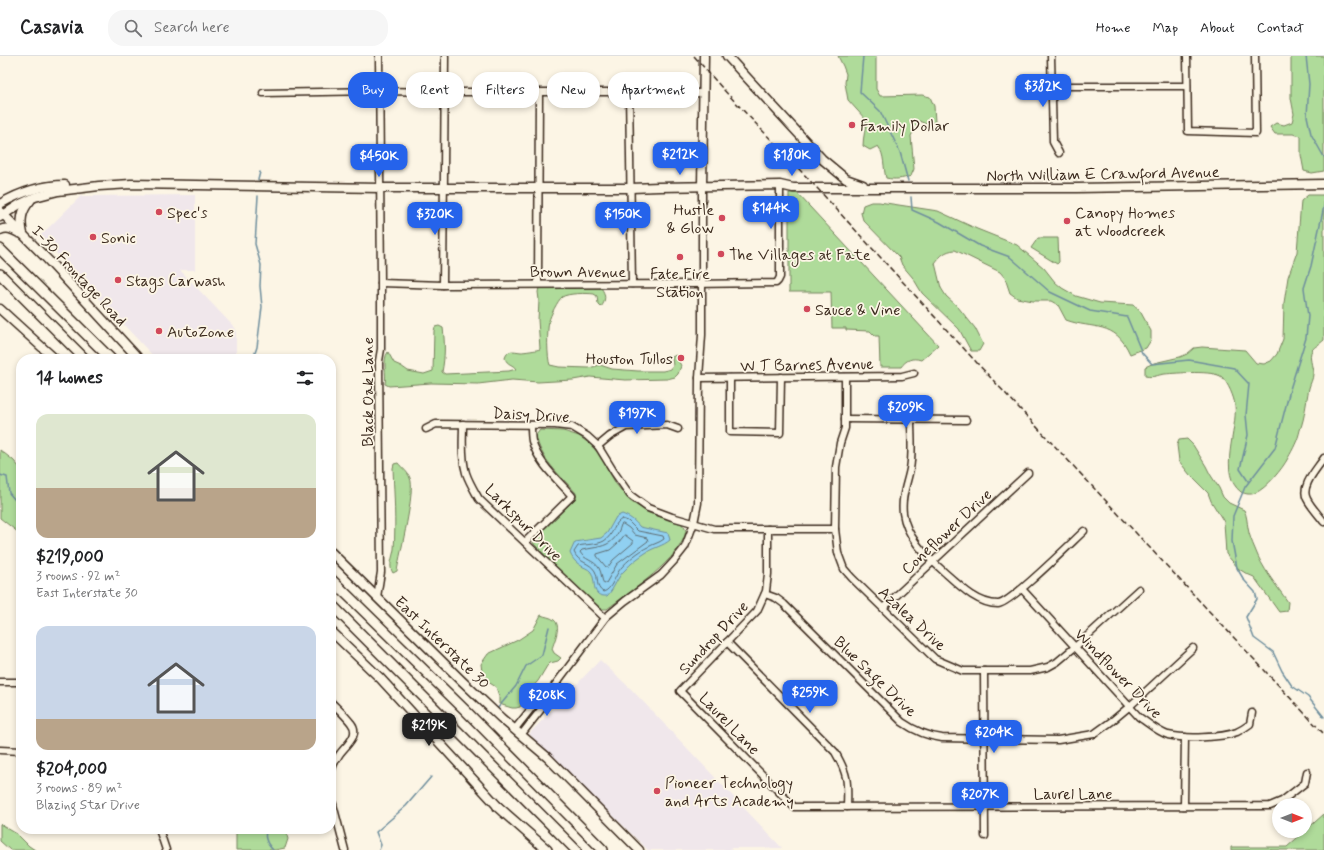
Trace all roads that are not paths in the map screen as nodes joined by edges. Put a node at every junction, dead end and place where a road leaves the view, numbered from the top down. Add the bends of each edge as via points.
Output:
1 (379, 56) edge
2 (444, 56) edge
3 (727, 56) edge
4 (1051, 56) edge
5 (1187, 56) edge
6 (1255, 56) edge
7 (704, 57) edge
8 (379, 72) edge
9 (444, 72) edge
10 (1052, 86) junction
11 (1188, 86) junction
12 (348, 92) edge
13 (464, 92) edge
14 (540, 92) junction
15 (608, 92) edge
16 (263, 93) dead end
17 (699, 93) edge
18 (703, 93) junction
19 (379, 108) edge
20 (444, 108) edge
21 (629, 108) edge
22 (1059, 153) dead end
23 (1323, 184) edge
24 (99, 186) junction
25 (702, 186) junction
26 (780, 186) junction
27 (444, 187) junction
28 (381, 188) junction
29 (539, 188) junction
30 (631, 188) junction
31 (882, 188) junction
32 (32, 199) junction
33 (0, 204) edge
34 (1, 214) edge
35 (0, 230) edge
36 (23, 235) junction
37 (2, 251) edge
38 (0, 274) edge
39 (381, 282) junction
40 (443, 284) junction
41 (538, 284) junction
42 (632, 284) junction
43 (702, 284) junction
44 (0, 309) edge
45 (50, 354) edge
46 (80, 354) edge
47 (106, 354) edge
48 (134, 354) edge
49 (914, 373) dead end
50 (845, 376) junction
51 (781, 377) junction
52 (699, 378) junction
53 (730, 378) junction
54 (845, 419) junction
55 (911, 420) junction
56 (966, 420) dead end
57 (463, 424) junction
58 (531, 425) junction
59 (426, 428) dead end
60 (678, 429) dead end
61 (598, 446) junction
62 (1324, 458) edge
63 (1028, 473) dead end
64 (1324, 522) edge
65 (694, 523) junction
66 (768, 529) junction
67 (835, 529) junction
68 (1084, 531) dead end
69 (525, 542) junction
70 (336, 557) edge
71 (932, 562) junction
72 (336, 584) edge
73 (1022, 589) junction
74 (1139, 589) dead end
75 (765, 594) junction
76 (377, 597) junction
77 (883, 608) junction
78 (336, 609) edge
79 (605, 618) junction
80 (336, 636) edge
81 (727, 642) junction
82 (1075, 647) junction
83 (1193, 648) dead end
84 (984, 671) junction
85 (0, 682) edge
86 (16, 682) edge
87 (552, 688) junction
88 (680, 691) joint
89 (1130, 706) junction
90 (336, 707) edge
91 (1252, 713) dead end
92 (515, 729) junction
93 (522, 735) junction
94 (1185, 737) junction
95 (984, 739) junction
96 (0, 750) edge
97 (16, 751) edge
98 (336, 760) edge
99 (1307, 772) dead end
100 (985, 806) junction
101 (1184, 806) junction
102 (498, 807) junction
103 (847, 807) junction
104 (336, 816) edge
105 (161, 834) edge
106 (985, 836) dead end
107 (166, 850) edge
108 (345, 850) edge
109 (540, 850) edge
110 (547, 850) edge
111 (576, 850) edge
112 (603, 850) edge
113 (640, 850) edge

1 - 8 street, Black Oak Lane
2 - 9 street
3 - 31 main road via 830,166 854,182
4 - 10 street
5 - 11 street
6 - 11 street via 1256,133 1188,132
7 - 18 main road
10 - 11 street
10 - 22 street via 1053,142
12 - 16 street
13 - 14 street
14 - 15 street
14 - 29 street
17 - 18 street
18 - 25 main road
19 - 28 street, Black Oak Lane
20 - 27 street
21 - 30 street
23 - 31 main road, North William E Crawford Avenue
24 - 28 main road via 131,184
24 - 32 main road via 58,191
24 - 33 main road via 79,184 47,187
25 - 26 main road
25 - 30 main road
25 - 43 street
26 - 31 main road
26 - 43 street, Brown Avenue via 778,281
27 - 28 main road
27 - 29 main road
27 - 40 street
28 - 39 street, Black Oak Lane
29 - 30 main road
29 - 41 street
30 - 42 street
32 - 34 main road
32 - 36 main road via 22,214
34 - 36 main road, I-30 Frontage Road
35 - 36 main road via 12,229
36 - 48 main road, I-30 Frontage Road
37 - 47 highway
38 - 46 highway
39 - 40 street, Brown Avenue
39 - 76 street, Black Oak Lane via 381,572
40 - 41 street, Brown Avenue
41 - 42 street, Brown Avenue
42 - 43 street, Brown Avenue
43 - 52 street
44 - 45 main road
49 - 50 street, W T Barnes Avenue via 902,376
50 - 51 street, W T Barnes Avenue
50 - 54 street, Azalea Drive
51 - 53 street, W T Barnes Avenue
51 - 53 street via 780,433 730,432
52 - 53 street, W T Barnes Avenue
52 - 65 street via 698,503
54 - 55 street
54 - 67 street, Azalea Drive via 836,467
55 - 56 street
55 - 71 street via 912,452 902,499 903,513 906,527
57 - 58 street, Daisy Drive
57 - 59 street, Daisy Drive via 436,424
57 - 69 street, Larkspur Drive via 463,454 472,486 479,499
58 - 61 street, Daisy Drive via 572,427 588,436
58 - 69 street via 535,449 572,496
60 - 61 street via 667,425 626,427
61 - 65 street, Daisy Drive via 630,494 648,508
62 - 64 street via 1306,486 1308,501
63 - 71 street, Coneflower Drive
65 - 66 street, Daisy Drive via 714,529
65 - 79 street via 685,547 661,575
66 - 67 street, Daisy Drive
66 - 75 street, Sundrop Drive via 768,574
67 - 77 street, Azalea Drive via 838,553 844,569
68 - 73 street
69 - 79 street, Larkspur Drive
70 - 76 main road, East Interstate 30
71 - 73 street via 963,589 988,602 1004,602
71 - 77 street, Coneflower Drive
72 - 112 highway
73 - 82 street, Windflower Drive
74 - 82 street, Azalea Drive
75 - 81 street, Sundrop Drive via 757,611
75 - 95 street, Blue Sage Drive via 784,604 902,722 917,732 931,737
76 - 92 main road, East Interstate 30
77 - 84 street, Azalea Drive via 935,659 964,671
78 - 111 highway
79 - 87 street
80 - 102 main road via 380,678
81 - 88 street, Sundrop Drive
81 - 103 street via 835,752 847,780
82 - 84 street, Azalea Drive via 1048,668 1030,671
82 - 89 street, Windflower Drive
83 - 89 street, Blue Sage Drive
84 - 95 street
85 - 86 street
87 - 92 street via 544,692
87 - 93 street via 550,698
88 - 103 street, Laurel Lane via 794,807
89 - 94 street, Windflower Drive via 1154,728 1168,735
89 - 95 street, Blue Sage Drive via 1094,734 1058,740
90 - 98 street via 352,723 355,732 352,740
91 - 94 street, Windflower Drive via 1250,724 1237,732
92 - 93 main road, East Interstate 30
93 - 113 main road, East Interstate 30
94 - 101 street
95 - 100 street
96 - 97 street
99 - 101 street, Laurel Lane via 1305,783 1282,801 1270,806
100 - 101 street, Laurel Lane
100 - 103 street, Laurel Lane
100 - 106 street
102 - 109 main road
102 - 110 highway
104 - 108 street
105 - 107 street

